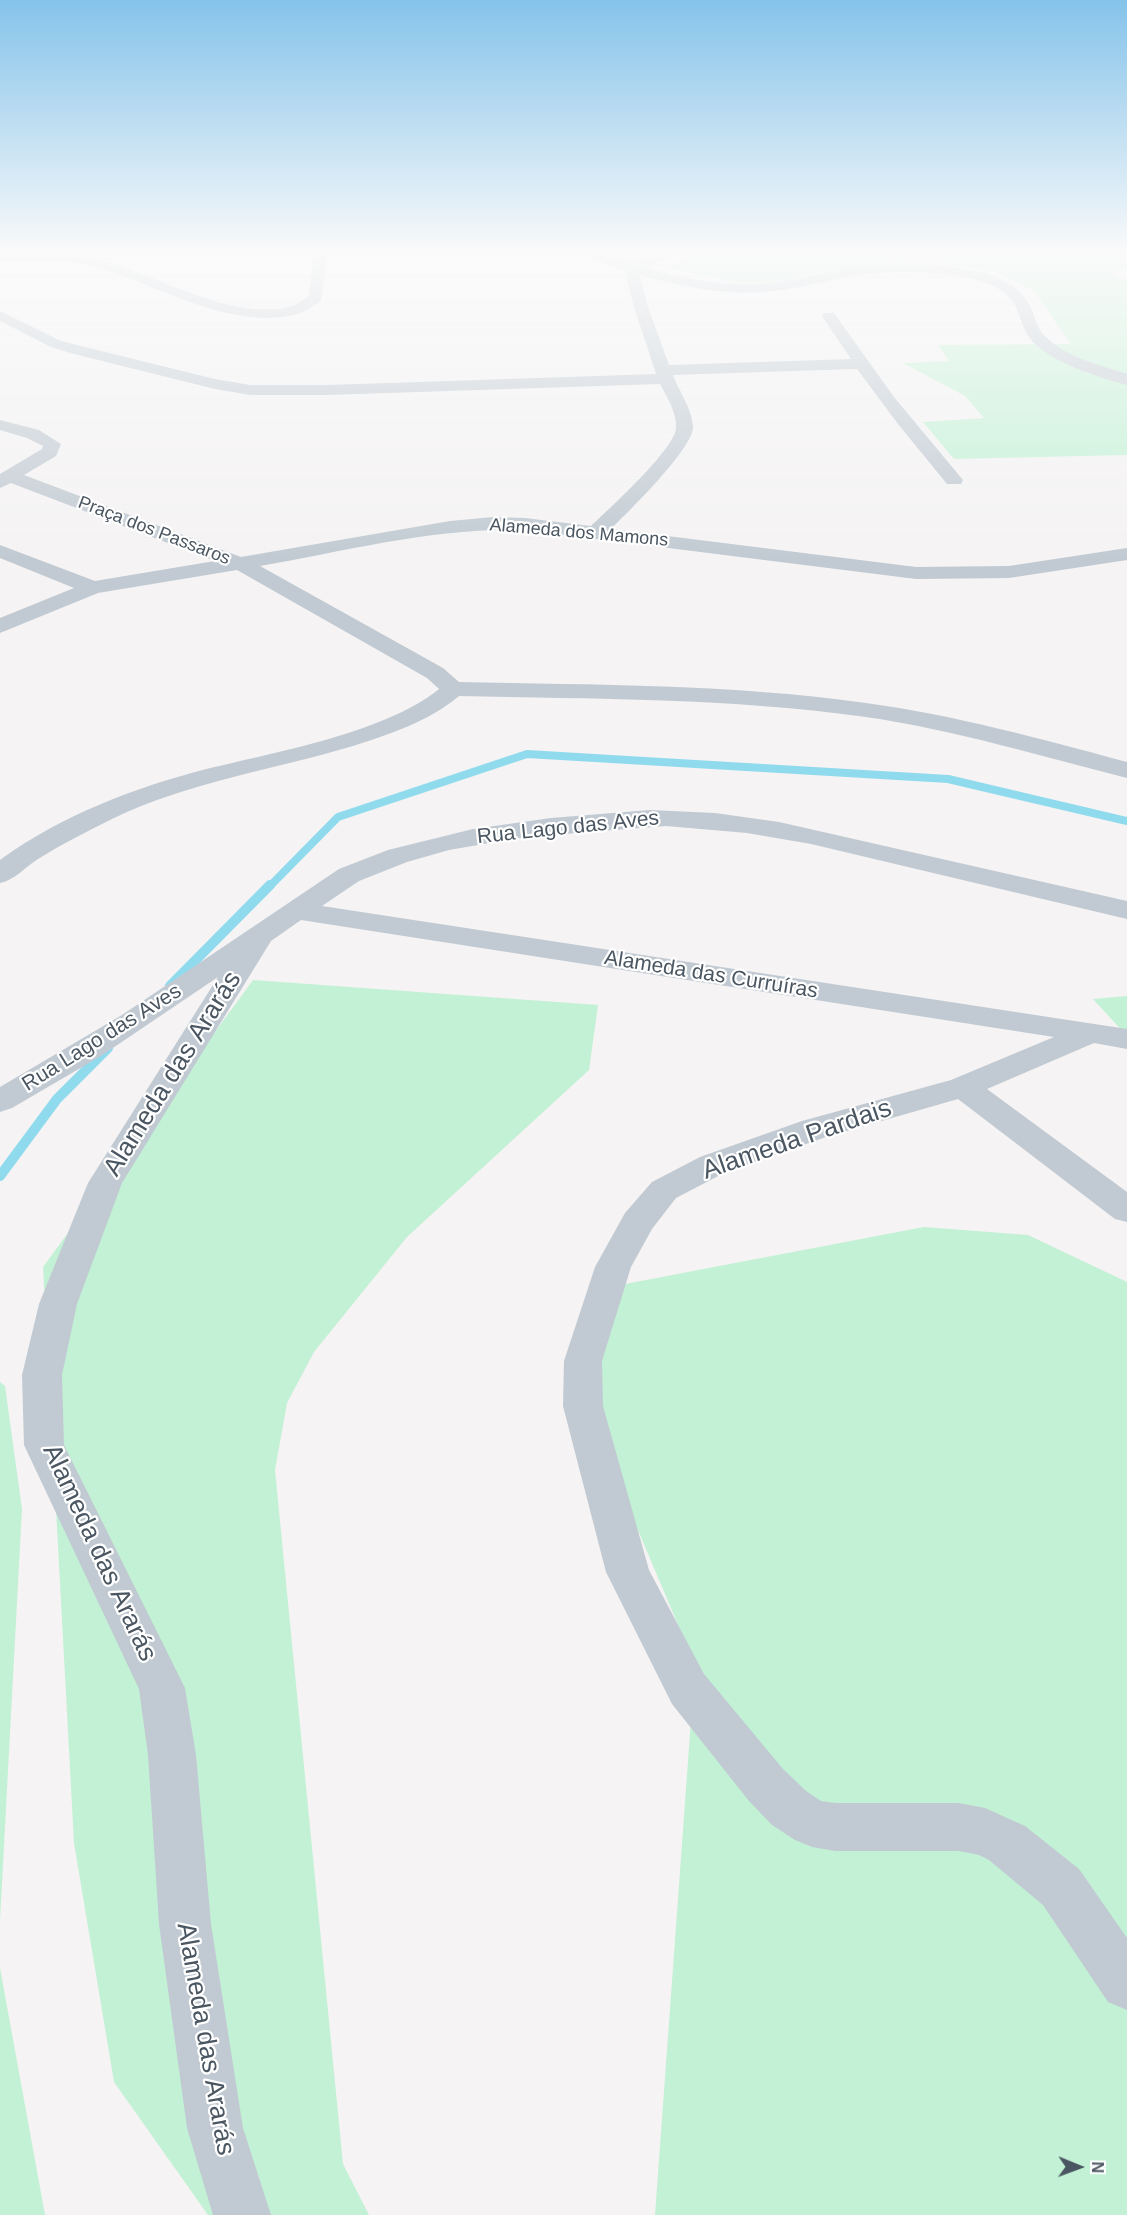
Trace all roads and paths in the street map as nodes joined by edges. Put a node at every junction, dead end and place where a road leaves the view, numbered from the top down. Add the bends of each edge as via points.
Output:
1 (89, 353) edge
2 (657, 353) edge
3 (852, 353) edge
4 (1065, 353) edge
5 (859, 364) junction
6 (664, 375) junction
7 (1127, 381) edge
8 (0, 425) edge
9 (6, 480) edge
10 (954, 480) dead end
11 (597, 531) junction
12 (0, 551) edge
13 (1127, 554) edge
14 (242, 564) junction
15 (93, 588) junction
16 (0, 626) edge
17 (453, 689) junction
18 (1127, 770) edge
19 (0, 875) edge
20 (295, 910) junction
21 (1127, 910) edge
22 (259, 936) junction
23 (1092, 1033) junction
24 (1127, 1039) edge
25 (963, 1087) junction
26 (0, 1101) edge
27 (1127, 1210) edge
28 (1127, 1983) edge
29 (242, 2215) edge

1 - 6 street via 250,390
2 - 6 street
3 - 5 street
4 - 7 street
5 - 6 street
5 - 10 street via 914,436
6 - 11 street via 680,405 685,428 679,444
8 - 9 street via 52,444 50,452
9 - 14 street, Praça dos Passaros
11 - 13 street, Alameda dos Mamons via 916,573 1009,572
11 - 14 street, Alameda dos Mamons via 493,523
12 - 15 street
14 - 15 street, Praça dos Passaros
14 - 17 street via 435,673
15 - 16 street, Praça dos Passaros
17 - 18 street via 706,695 805,702 960,727
17 - 19 street via 422,711 379,730 180,783 113,807 16,859
20 - 21 street, Rua Lago das Aves via 349,875 423,847 501,831 681,818 745,824 841,842 1032,891
20 - 22 street, Rua Lago das Aves
20 - 23 street, Alameda das Curruíras
22 - 26 street, Rua Lago das Aves via 133,1020
22 - 29 street, Alameda das Ararás via 105,1183 58,1304 42,1375 44,1445 162,1688 172,1755 184,1924 213,2116
23 - 24 street, Alameda das Curruíras
23 - 25 street, Alameda Pardais
25 - 27 street
25 - 28 street, Alameda Pardais via 814,1129 711,1165 664,1190 638,1222 613,1267 583,1361 584,1406 628,1572 688,1689 766,1785 789,1808 812,1823 835,1827 959,1827 985,1832 1006,1843 1061,1887

